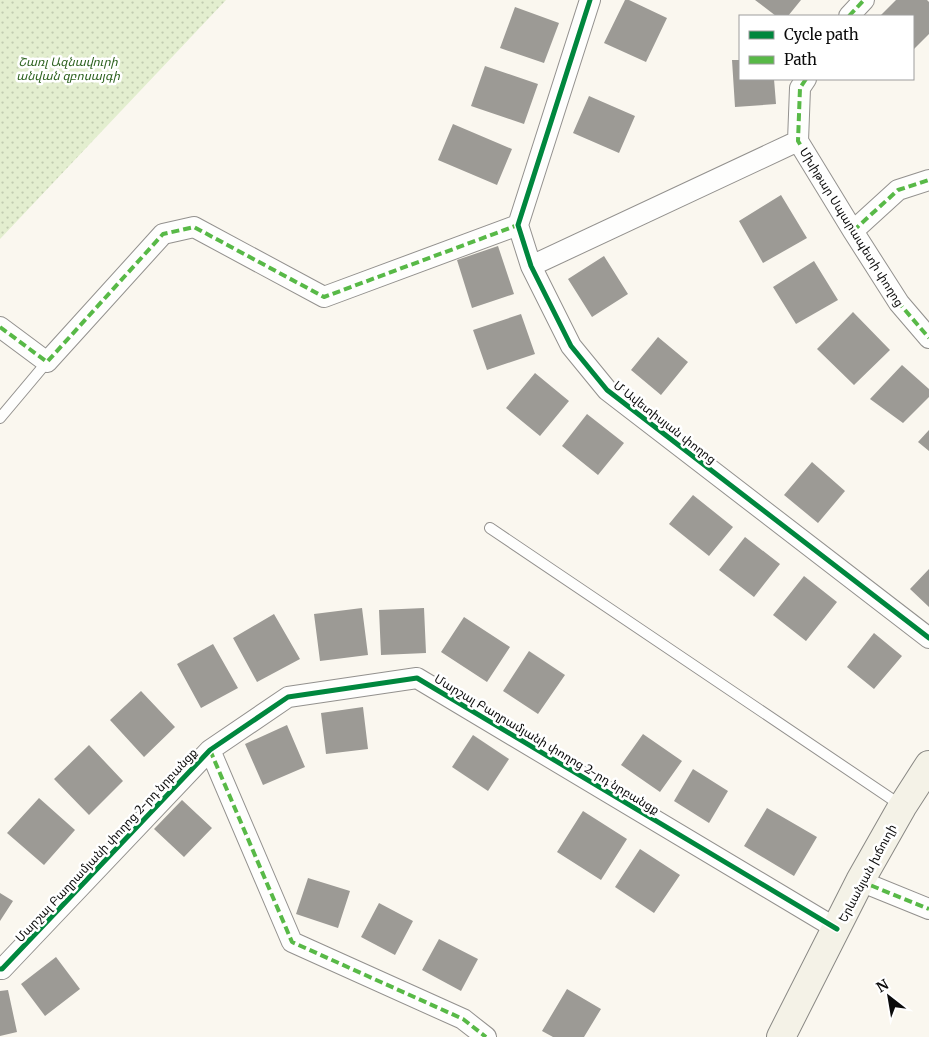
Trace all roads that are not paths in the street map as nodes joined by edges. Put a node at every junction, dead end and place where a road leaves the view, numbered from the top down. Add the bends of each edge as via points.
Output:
1 (590, 0) edge
2 (864, 0) edge
3 (850, 15) edge
4 (805, 80) edge
5 (798, 142) junction
6 (929, 180) edge
7 (518, 225) junction
8 (852, 231) junction
9 (531, 266) junction
10 (0, 327) edge
11 (929, 338) edge
12 (47, 362) junction
13 (0, 418) edge
14 (490, 528) dead end
15 (929, 638) edge
16 (210, 750) junction
17 (929, 765) edge
18 (902, 807) junction
19 (860, 881) junction
20 (929, 909) edge
21 (837, 929) junction
22 (0, 970) edge
23 (486, 1037) edge
24 (781, 1037) edge

1 - 7 street
2 - 3 street
4 - 5 street, Մխիթար Սպարապետի փողոց via 800,88
5 - 8 street, Մխիթար Սպարապետի փողոց
5 - 9 street
6 - 8 street via 898,190
7 - 9 street, Մ Ավետիսյան փողոց
7 - 12 street via 324,297 194,227 162,234
8 - 11 street, Մխիթար Սպարապետի փողոց via 899,304
9 - 15 street, Մ Ավետիսյան փողոց via 571,346 607,390
10 - 12 street
12 - 13 lane
14 - 18 lane
16 - 21 street, Մարշալ Բաղրամյանի փողոց 2-րդ նրբանցք via 288,697 416,678
16 - 22 street, Մարշալ Բաղրամյանի փողոց 2-րդ նրբանցք
16 - 23 street via 292,942 462,1019
17 - 18 street, Երևանյան խճուղի
18 - 19 street, Երևանյան խճուղի
19 - 20 street
19 - 21 street, Երևանյան խճուղի
21 - 24 street, Երևանյան խճուղի

